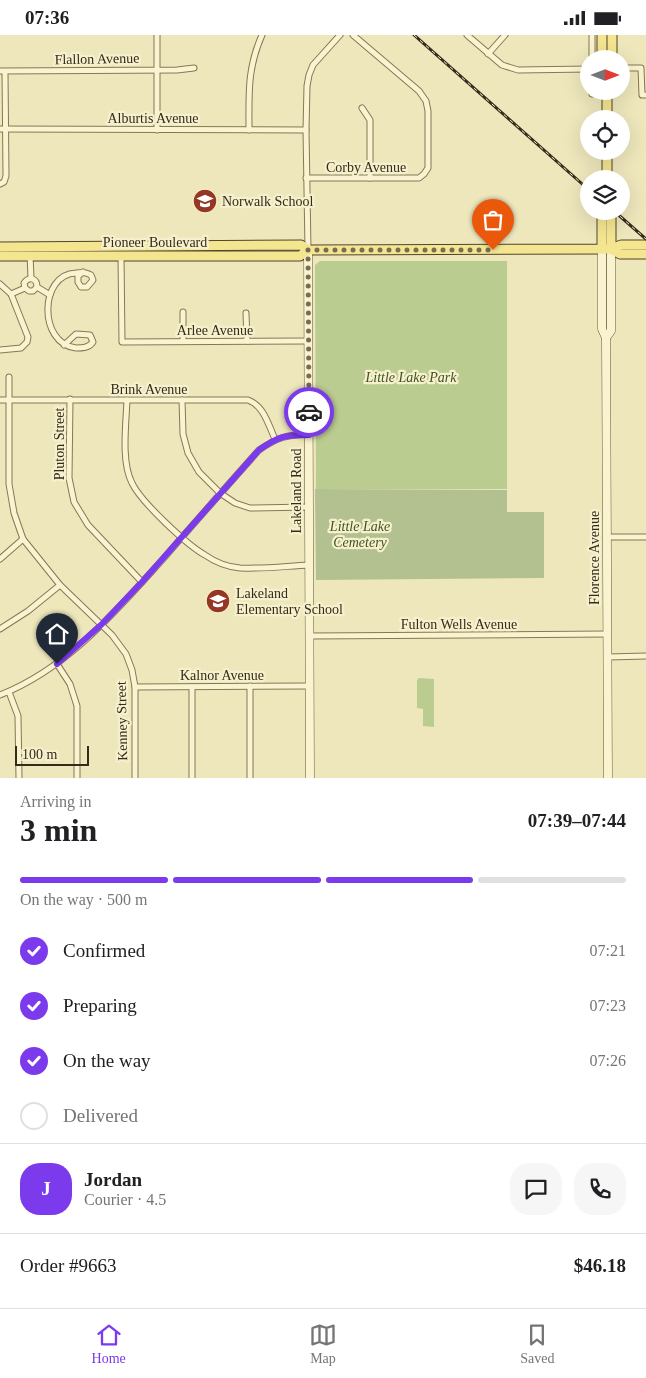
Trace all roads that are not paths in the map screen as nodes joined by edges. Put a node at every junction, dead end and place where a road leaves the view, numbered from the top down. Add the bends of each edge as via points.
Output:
1 (157, 35) edge
2 (262, 35) edge
3 (340, 35) edge
4 (354, 35) edge
5 (467, 35) edge
6 (505, 35) edge
7 (592, 35) edge
8 (602, 35) edge
9 (612, 35) edge
10 (592, 50) edge
11 (602, 50) edge
12 (612, 50) edge
13 (488, 54) junction
14 (194, 67) dead end
15 (630, 68) edge
16 (580, 69) edge
17 (157, 70) junction
18 (2, 71) edge
19 (646, 95) edge
20 (362, 108) dead end
21 (3, 129) edge
22 (157, 130) junction
23 (249, 130) junction
24 (306, 130) junction
25 (306, 178) junction
26 (370, 178) junction
27 (2, 183) edge
28 (603, 220) edge
29 (610, 220) edge
30 (646, 245) edge
31 (0, 247) edge
32 (606, 249) junction
33 (308, 250) junction
34 (30, 251) junction
35 (646, 253) edge
36 (0, 256) edge
37 (121, 256) junction
38 (83, 272) dead end
39 (31, 278) junction
40 (0, 284) edge
41 (37, 287) junction
42 (25, 288) junction
43 (11, 294) junction
44 (50, 295) junction
45 (183, 312) dead end
46 (246, 313) dead end
47 (183, 341) junction
48 (247, 341) junction
49 (308, 341) junction
50 (64, 345) junction
51 (0, 350) edge
52 (9, 377) dead end
53 (0, 399) edge
54 (8, 399) junction
55 (70, 399) junction
56 (182, 400) junction
57 (127, 401) junction
58 (309, 435) junction
59 (275, 439) junction
60 (220, 493) junction
61 (309, 507) junction
62 (182, 537) junction
63 (607, 537) junction
64 (646, 537) edge
65 (23, 539) junction
66 (0, 559) edge
67 (309, 565) junction
68 (142, 582) junction
69 (60, 585) junction
70 (102, 624) junction
71 (0, 629) edge
72 (608, 634) junction
73 (310, 636) junction
74 (646, 656) edge
75 (608, 657) junction
76 (57, 664) junction
77 (250, 686) junction
78 (310, 686) junction
79 (134, 687) junction
80 (192, 687) junction
81 (9, 692) junction
82 (0, 695) edge
83 (19, 778) edge
84 (77, 778) edge
85 (135, 778) edge
86 (192, 778) edge
87 (250, 778) edge
88 (310, 778) edge
89 (608, 778) edge

1 - 17 street
2 - 23 street via 250,72
3 - 24 street, Lakeland Road via 308,75
4 - 26 street, Corby Avenue via 419,91 428,111 428,169 424,174 419,178
5 - 13 street
6 - 13 street
7 - 10 street
8 - 11 main road
9 - 12 main road
13 - 16 street via 502,65 518,70
14 - 17 street, Flallon Avenue
15 - 19 street via 641,68 642,95
17 - 18 street, Flallon Avenue
17 - 22 street
18 - 21 street
20 - 26 street via 370,120
21 - 22 street, Alburtis Avenue
21 - 27 street via 6,176
22 - 23 street, Alburtis Avenue
23 - 24 street, Alburtis Avenue
24 - 25 street, Lakeland Road
25 - 26 street, Corby Avenue
25 - 33 street, Lakeland Road
28 - 32 main road, Florence Avenue
29 - 32 main road, Florence Avenue
30 - 32 main road, Pioneer Boulevard
31 - 34 main road, Pioneer Boulevard
32 - 33 main road, Pioneer Boulevard
32 - 35 main road, Pioneer Boulevard via 620,253
32 - 63 main road, Florence Avenue via 611,331 606,338
33 - 34 main road, Pioneer Boulevard via 301,245
33 - 37 main road, Pioneer Boulevard via 300,256
33 - 49 main road, Lakeland Road
34 - 36 main road, Pioneer Boulevard
34 - 37 main road, Pioneer Boulevard
34 - 39 street
37 - 47 street, Arlee Avenue via 122,342
38 - 44 street via 62,277
39 - 41 street
39 - 42 street via 24,283
40 - 43 street
41 - 42 street via 33,291
41 - 44 street
42 - 43 street
43 - 51 street via 27,342 21,349
44 - 50 street via 50,325 57,340
45 - 47 street
46 - 48 street
47 - 48 street, Arlee Avenue
48 - 49 street, Arlee Avenue
49 - 58 main road, Lakeland Road
50 - 50 street via 76,334 88,334 93,339 86,347
52 - 54 street, Kenney Street
53 - 54 street, Brink Avenue
54 - 55 street, Brink Avenue
54 - 65 street, Kenney Street via 9,484
55 - 57 street, Brink Avenue
55 - 68 street, Pluton Street via 69,478 74,502 88,525
56 - 57 street, Brink Avenue
56 - 59 street, Brink Avenue via 248,400 256,403
56 - 60 street via 183,434 188,453 198,472
57 - 62 street via 126,459 132,483 146,504
58 - 59 street via 287,435
58 - 61 main road, Lakeland Road
59 - 60 street via 259,450
60 - 61 street via 250,508
60 - 62 street
61 - 67 main road, Lakeland Road
62 - 67 street via 204,555 240,568
62 - 68 street
63 - 64 street
63 - 72 main road, Florence Avenue
65 - 66 street
65 - 69 street, Kenney Street
67 - 73 main road, Lakeland Road
68 - 70 street
69 - 70 street, Kenney Street
69 - 71 street
70 - 76 street
70 - 79 street, Kenney Street via 123,648 132,669
72 - 73 street, Fulton Wells Avenue
72 - 75 main road, Florence Avenue
73 - 78 main road, Lakeland Road
74 - 75 street
75 - 89 main road, Florence Avenue
76 - 81 street
76 - 84 street via 70,684 77,706
77 - 78 street, Kalnor Avenue
77 - 80 street, Kalnor Avenue
77 - 87 street
78 - 88 main road, Lakeland Road
79 - 80 street, Kalnor Avenue
79 - 85 street, Kenney Street
80 - 86 street
81 - 82 street
81 - 83 street via 18,716

